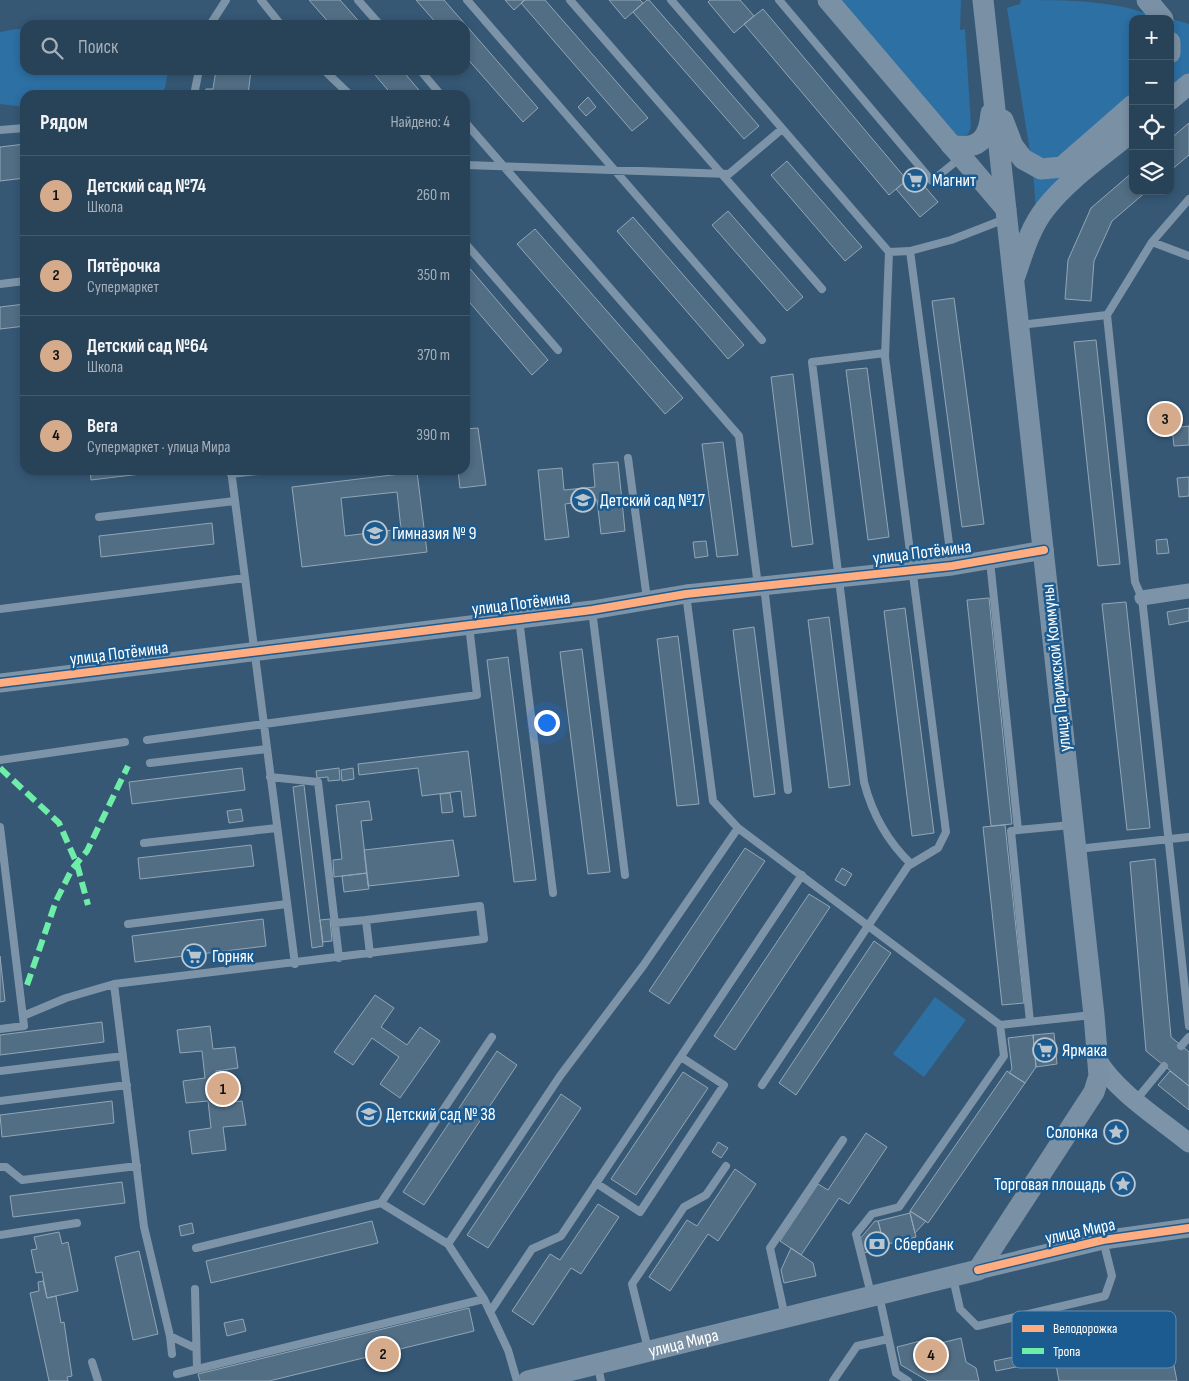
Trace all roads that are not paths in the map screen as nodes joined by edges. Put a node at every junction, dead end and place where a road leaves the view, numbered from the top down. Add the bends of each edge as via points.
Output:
1 (226, 0) edge
2 (261, 0) edge
3 (358, 0) edge
4 (467, 0) edge
5 (671, 0) edge
6 (779, 0) edge
7 (1147, 0) edge
8 (572, 1) edge
9 (834, 5) edge
10 (984, 6) edge
11 (1160, 15) edge
12 (213, 20) edge
13 (277, 20) edge
14 (376, 20) edge
15 (198, 75) edge
16 (329, 75) edge
17 (424, 75) edge
18 (1189, 84) edge
19 (993, 89) junction
20 (195, 90) edge
21 (345, 90) edge
22 (437, 90) edge
23 (1174, 97) edge
24 (1129, 108) edge
25 (20, 128) edge
26 (470, 128) edge
27 (782, 128) junction
28 (0, 130) edge
29 (1129, 134) edge
30 (956, 151) junction
31 (470, 165) edge
32 (503, 166) junction
33 (614, 170) junction
34 (721, 174) junction
35 (1189, 199) edge
36 (1006, 214) junction
37 (1152, 242) junction
38 (470, 249) edge
39 (910, 251) junction
40 (889, 252) junction
41 (1189, 256) edge
42 (1013, 281) junction
43 (20, 282) edge
44 (0, 284) edge
45 (822, 289) dead end
46 (1107, 315) junction
47 (1018, 325) junction
48 (762, 340) dead end
49 (558, 350) dead end
50 (885, 353) junction
51 (628, 458) dead end
52 (231, 475) edge
53 (235, 501) junction
54 (99, 517) dead end
55 (1044, 550) junction
56 (990, 559) junction
57 (952, 566) junction
58 (913, 571) junction
59 (838, 576) junction
60 (245, 578) junction
61 (761, 586) junction
62 (1189, 591) edge
63 (686, 594) junction
64 (1142, 598) junction
65 (647, 599) junction
66 (0, 608) edge
67 (592, 610) junction
68 (519, 619) junction
69 (469, 625) junction
70 (254, 651) junction
71 (0, 683) edge
72 (264, 723) junction
73 (147, 740) dead end
74 (125, 742) dead end
75 (267, 749) junction
76 (0, 760) edge
77 (150, 763) dead end
78 (270, 777) junction
79 (788, 790) dead end
80 (1072, 825) junction
81 (0, 827) edge
82 (277, 828) junction
83 (738, 828) junction
84 (1018, 830) junction
85 (1189, 836) edge
86 (1168, 839) junction
87 (144, 843) dead end
88 (1075, 849) junction
89 (911, 864) junction
90 (625, 875) dead end
91 (802, 876) junction
92 (553, 892) dead end
93 (287, 904) junction
94 (366, 920) junction
95 (335, 923) junction
96 (128, 924) dead end
97 (868, 926) junction
98 (370, 954) junction
99 (339, 958) junction
100 (294, 964) junction
101 (114, 984) junction
102 (1094, 1015) junction
103 (23, 1016) junction
104 (1030, 1022) junction
105 (1000, 1025) junction
106 (1189, 1026) edge
107 (0, 1028) edge
108 (1189, 1036) edge
109 (492, 1037) dead end
110 (1181, 1046) dead end
111 (123, 1056) junction
112 (681, 1057) junction
113 (1097, 1059) junction
114 (1164, 1066) dead end
115 (0, 1071) edge
116 (126, 1085) junction
117 (762, 1085) dead end
118 (0, 1100) edge
119 (1136, 1100) junction
120 (843, 1140) dead end
121 (1189, 1143) edge
122 (137, 1166) junction
123 (726, 1166) dead end
124 (0, 1167) edge
125 (596, 1183) junction
126 (382, 1203) junction
127 (78, 1223) dead end
128 (1186, 1232) edge
129 (0, 1235) edge
130 (1103, 1240) junction
131 (448, 1244) junction
132 (196, 1248) dead end
133 (978, 1270) junction
134 (952, 1278) junction
135 (195, 1289) dead end
136 (875, 1296) junction
137 (484, 1299) junction
138 (1041, 1311) edge
139 (490, 1312) junction
140 (1012, 1318) edge
141 (786, 1319) junction
142 (170, 1336) junction
143 (888, 1339) junction
144 (195, 1348) junction
145 (649, 1351) junction
146 (172, 1354) dead end
147 (92, 1362) dead end
148 (197, 1369) junction
149 (600, 1372) edge
150 (98, 1381) edge
151 (184, 1381) edge
152 (517, 1381) edge
153 (528, 1381) edge
154 (834, 1381) edge
155 (908, 1381) edge

1 - 12 lane
2 - 13 lane
3 - 14 lane
4 - 33 lane
5 - 27 lane
6 - 30 lane via 932,181
7 - 11 main road
8 - 34 lane
9 - 30 main road
10 - 19 main road
15 - 20 lane
16 - 21 lane
17 - 22 lane
18 - 23 main road
19 - 24 main road via 1013,146 1023,159 1042,169 1062,167
19 - 30 main road via 990,127 984,138 975,145
19 - 36 main road, улица Парижской Коммуны
25 - 28 lane
26 - 32 lane
27 - 34 lane via 729,174
27 - 40 lane
29 - 42 main road via 1045,209 1034,227
30 - 36 main road
31 - 32 lane
32 - 33 lane
32 - 61 lane via 739,436
33 - 34 lane
33 - 48 lane
34 - 45 lane
35 - 37 lane
36 - 39 lane via 951,240
36 - 42 main road, улица Парижской Коммуны
37 - 41 lane
37 - 46 lane
38 - 49 lane
39 - 40 lane
39 - 57 lane
40 - 50 lane
42 - 47 main road, улица Парижской Коммуны
43 - 44 lane
46 - 47 lane
46 - 64 lane via 1135,582
47 - 55 main road, улица Парижской Коммуны
50 - 58 lane
50 - 59 lane via 812,362
51 - 65 lane
52 - 53 lane
53 - 54 lane
53 - 60 lane
55 - 56 street, улица Потёмина
55 - 80 main road, улица Парижской Коммуны
56 - 57 street, улица Потёмина
56 - 84 lane
57 - 58 street, улица Потёмина
58 - 59 street, улица Потёмина
58 - 89 lane via 946,832 938,848
59 - 61 street, улица Потёмина
59 - 89 lane via 868,798 897,851
60 - 66 lane
60 - 70 lane
61 - 63 street, улица Потёмина
61 - 79 lane
62 - 64 street
63 - 65 street, улица Потёмина
63 - 83 lane via 713,801
64 - 86 lane
65 - 67 street, улица Потёмина
67 - 68 street, улица Потёмина
67 - 90 lane
68 - 69 street, улица Потёмина
68 - 92 lane
69 - 70 street, улица Потёмина
69 - 72 lane via 477,695
70 - 71 street, улица Потёмина
70 - 72 lane
72 - 73 lane
72 - 75 lane
74 - 76 lane
75 - 77 lane
75 - 78 lane
78 - 82 lane
78 - 95 lane via 318,782
80 - 84 lane
80 - 88 main road, улица Парижской Коммуны
81 - 103 lane
82 - 87 lane
82 - 93 lane
83 - 91 lane
83 - 131 lane via 643,966 560,1076
84 - 104 lane via 1011,831
85 - 86 lane
86 - 88 lane
86 - 106 lane
88 - 102 main road, улица Парижской Коммуны
89 - 97 lane
91 - 97 lane
91 - 112 lane
93 - 96 lane
93 - 100 lane
94 - 95 lane
94 - 98 lane
94 - 98 lane via 480,906 483,931 484,940
95 - 99 lane
97 - 105 lane
97 - 117 lane
98 - 99 lane
99 - 100 lane
100 - 101 lane
101 - 103 lane via 66,998
101 - 111 lane
102 - 104 lane
102 - 113 main road, улица Парижской Коммуны
103 - 107 lane via 24,1026
104 - 105 lane
105 - 136 lane via 1004,1056 899,1208 872,1214 856,1234
108 - 110 lane
109 - 126 lane
111 - 115 lane
111 - 116 lane
112 - 125 lane
112 - 125 lane via 724,1085 640,1212
113 - 119 street via 1104,1070
113 - 133 main road, улица Парижской Коммуны via 1099,1076 1094,1092
114 - 119 lane
116 - 118 lane
116 - 122 lane
119 - 121 street
120 - 141 lane via 770,1248
122 - 124 lane via 22,1180 6,1167
122 - 142 lane via 144,1227
123 - 145 lane via 706,1195 684,1207 632,1284
125 - 139 lane via 561,1236 532,1249
126 - 131 lane
126 - 132 lane
127 - 129 lane
128 - 130 street, улица Мира
130 - 133 street, улица Мира
130 - 138 lane via 1112,1276 1105,1296
131 - 137 lane
133 - 134 main road, улица Мира
134 - 136 main road, улица Мира
134 - 140 lane via 960,1309 977,1326
135 - 144 lane
136 - 141 main road, улица Мира
136 - 143 lane
137 - 139 lane
137 - 148 lane
139 - 152 lane via 508,1350
141 - 145 main road, улица Мира
142 - 144 lane
142 - 146 lane
143 - 154 lane via 856,1346
143 - 155 lane via 896,1373
144 - 148 lane
145 - 149 main road, улица Мира
147 - 150 lane
148 - 151 lane via 179,1373
149 - 153 main road, улица Мира

